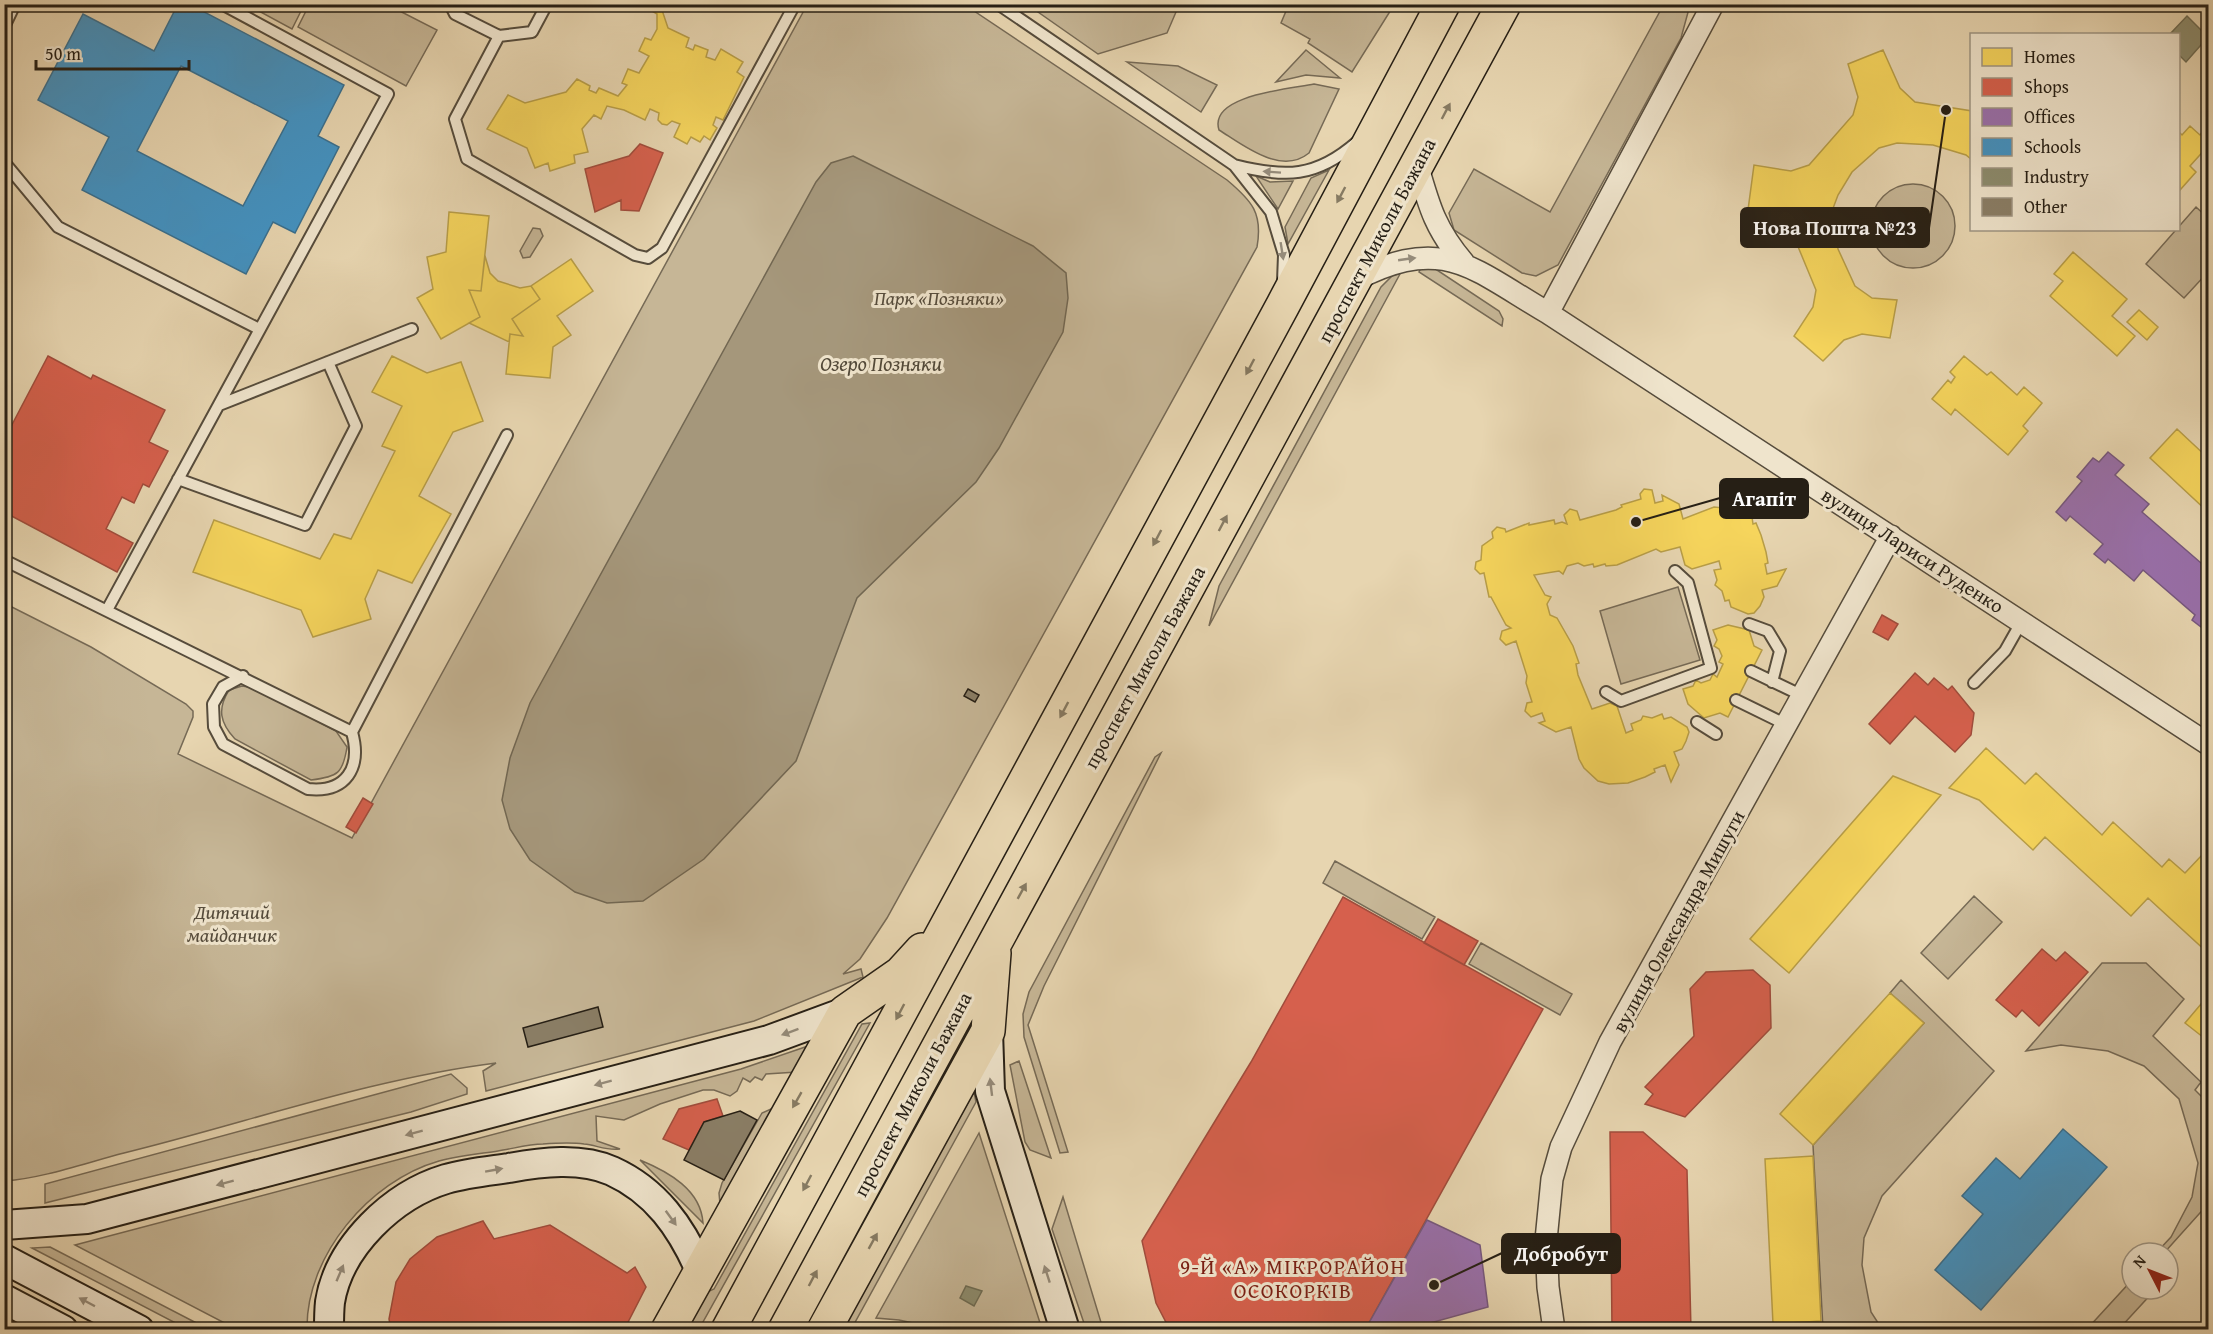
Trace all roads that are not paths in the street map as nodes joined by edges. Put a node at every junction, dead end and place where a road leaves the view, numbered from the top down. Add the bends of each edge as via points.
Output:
1 (15, 4) edge
2 (222, 4) edge
3 (450, 4) edge
4 (547, 4) edge
5 (795, 4) edge
6 (998, 4) edge
7 (1443, 4) edge
8 (1504, 4) edge
9 (1713, 4) edge
10 (4, 27) edge
11 (499, 36) junction
12 (1378, 124) junction
13 (4, 162) edge
14 (1417, 164) junction
15 (1234, 165) junction
16 (1464, 263) junction
17 (1354, 280) junction
18 (1283, 305) junction
19 (1548, 313) junction
20 (260, 329) junction
21 (412, 329) dead end
22 (328, 362) junction
23 (219, 405) junction
24 (507, 435) dead end
25 (178, 479) junction
26 (1891, 536) junction
27 (4, 560) edge
28 (1674, 571) dead end
29 (107, 610) junction
30 (2022, 621) junction
31 (1749, 624) dead end
32 (1751, 671) dead end
33 (243, 676) junction
34 (1772, 682) junction
35 (1974, 683) dead end
36 (1606, 692) dead end
37 (1803, 696) junction
38 (1736, 700) dead end
39 (1697, 722) dead end
40 (1787, 725) junction
41 (352, 732) junction
42 (1716, 734) dead end
43 (2208, 744) edge
44 (948, 924) junction
45 (994, 942) junction
46 (845, 1012) junction
47 (988, 1031) junction
48 (4, 1225) edge
49 (4, 1259) edge
50 (700, 1270) junction
51 (4, 1299) edge
52 (63, 1329) edge
53 (139, 1329) edge
54 (329, 1329) edge
55 (668, 1329) edge
56 (728, 1329) edge
57 (785, 1329) edge
58 (824, 1329) edge
59 (1065, 1329) edge
60 (1554, 1329) edge

1 - 10 lane
2 - 20 lane via 388,94
3 - 11 lane via 455,14
4 - 11 lane via 532,32
5 - 11 lane via 662,248 648,258 635,255 468,159 455,119
6 - 15 lane
7 - 12 highway
14 -> 8 highway, проспект Миколи Бажана
9 - 19 street
12 -> 15 lane via 1334,159 1307,172 1264,172
12 -> 18 highway
13 - 20 lane via 58,228
14 - 16 street, вулиця Лариси Руденко via 1435,223
14 - 17 highway, проспект Миколи Бажана
15 -> 18 lane via 1260,196 1278,230 1284,255
17 -> 16 street, вулиця Лариси Руденко via 1399,260 1437,257
16 - 19 street, вулиця Лариси Руденко
45 -> 17 highway, проспект Миколи Бажана
18 -> 44 highway
19 - 26 street, вулиця Лариси Руденко
20 - 23 lane
21 - 22 lane
22 - 23 lane
22 - 25 lane via 356,426 305,525
23 - 25 lane
24 - 41 lane
25 - 29 lane
26 - 30 street, вулиця Лариси Руденко
26 - 37 street, вулиця Олександра Мишуги
27 - 29 lane
28 - 36 lane via 1689,583 1711,668 1621,701
29 - 33 lane
30 - 35 lane via 2005,651
30 - 43 street, вулиця Лариси Руденко
31 - 34 lane via 1768,631 1780,651
32 - 34 lane
33 - 41 lane
33 - 41 lane via 223,687 213,704 214,727 223,744 308,789 324,791 344,782 354,764 357,747
34 - 37 lane
37 - 40 street, вулиця Олександра Мишуги
38 - 40 lane
39 - 42 lane
40 - 60 street, вулиця Олександра Мишуги via 1610,1042 1561,1147 1551,1179 1546,1240
44 - 46 highway via 901,973
44 -> 56 highway
45 - 47 highway
57 -> 45 highway, проспект Миколи Бажана
46 -> 48 main road via 769,1040 87,1219
46 -> 50 highway
58 -> 47 highway
59 -> 47 main road via 990,1091
53 -> 49 main road
54 -> 50 main road via 330,1301 340,1271 378,1219 410,1195 446,1179 533,1163 576,1163 609,1170 638,1185 661,1205 681,1232
50 - 55 highway
51 - 52 main road

